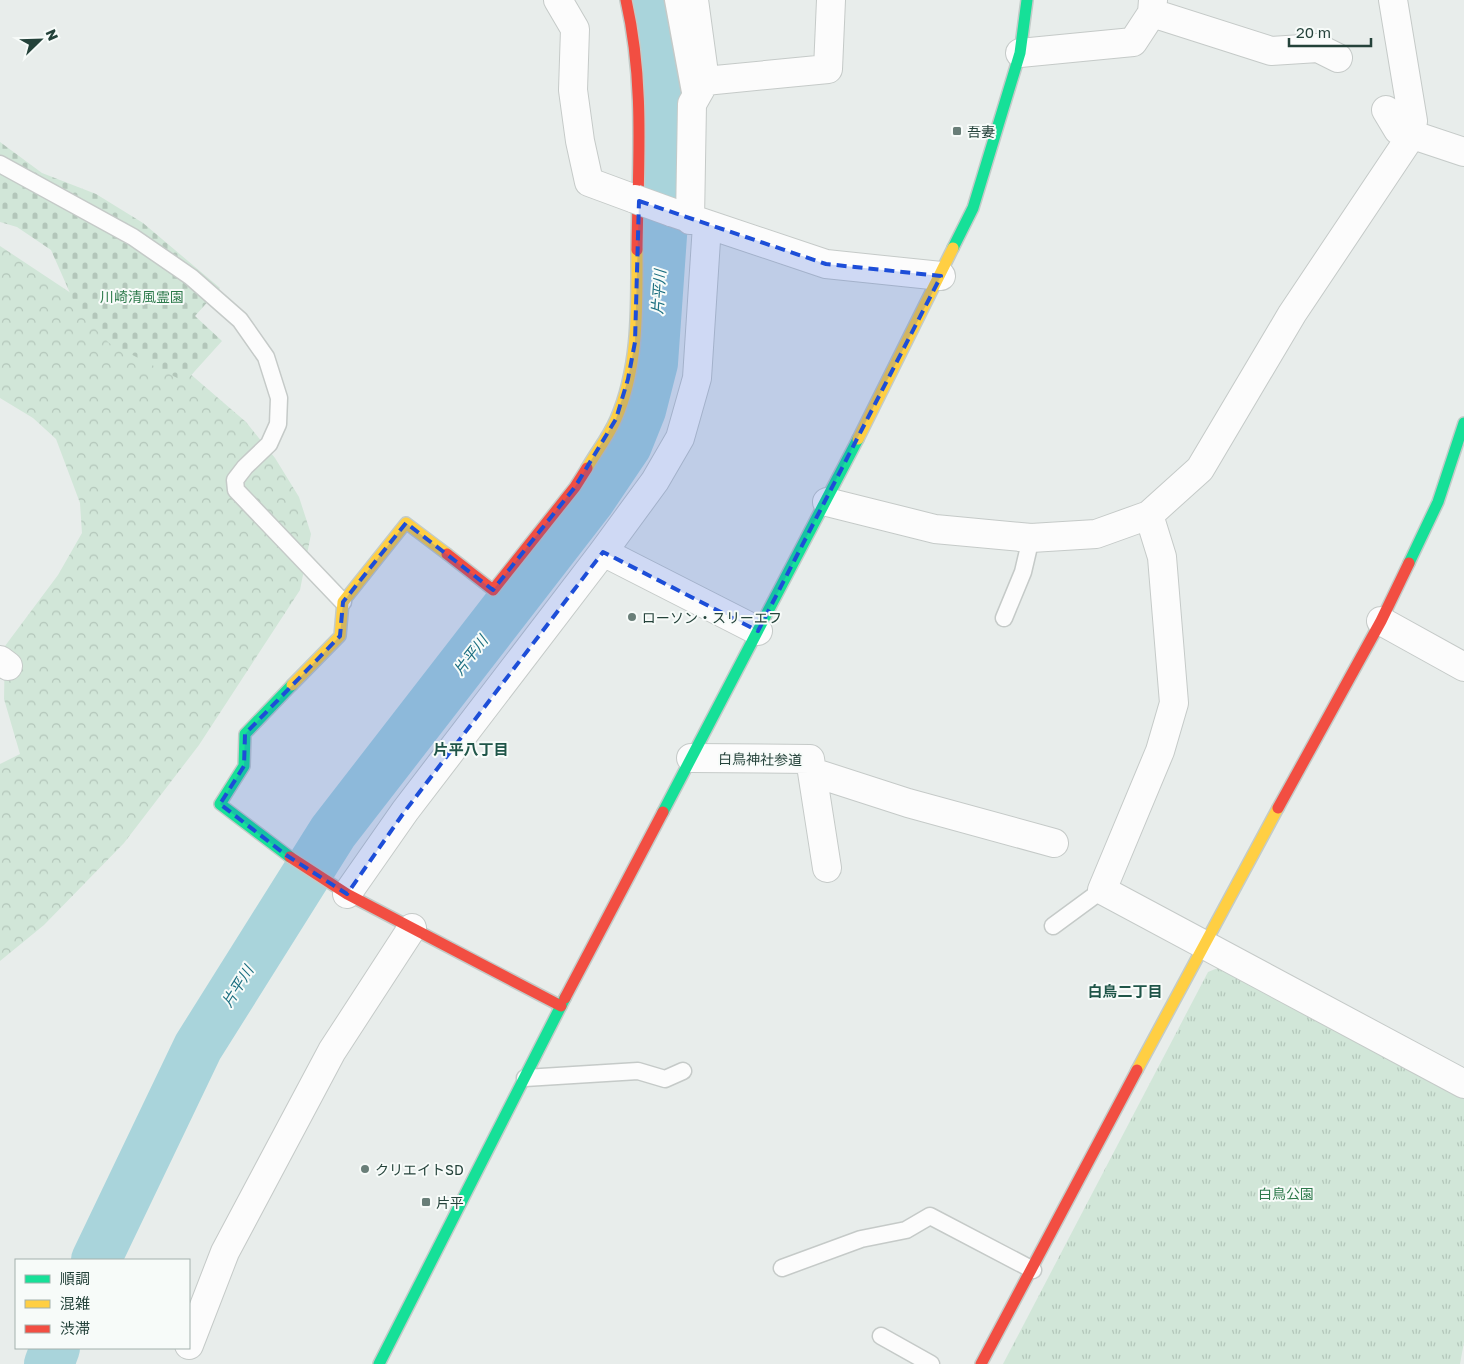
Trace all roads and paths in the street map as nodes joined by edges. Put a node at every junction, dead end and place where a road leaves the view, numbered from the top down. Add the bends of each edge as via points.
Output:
1 (558, 0) edge
2 (626, 0) edge
3 (673, 0) edge
4 (694, 0) edge
5 (831, 0) edge
6 (1027, 0) edge
7 (1393, 0) edge
8 (1152, 7) edge
9 (1020, 53) junction
10 (1338, 58) dead end
11 (699, 93) junction
12 (1386, 110) dead end
13 (1411, 136) junction
14 (1464, 152) edge
15 (0, 164) edge
16 (689, 219) junction
17 (941, 276) junction
18 (1464, 423) edge
19 (827, 502) junction
20 (1149, 516) junction
21 (1031, 538) junction
22 (603, 552) junction
23 (343, 602) junction
24 (1004, 618) dead end
25 (1380, 621) junction
26 (758, 631) junction
27 (1464, 668) edge
28 (691, 758) junction
29 (812, 772) junction
30 (1054, 843) dead end
31 (827, 868) dead end
32 (337, 888) junction
33 (1102, 890) junction
34 (1053, 926) dead end
35 (412, 928) junction
36 (1203, 946) junction
37 (561, 1006) junction
38 (684, 1071) dead end
39 (525, 1078) junction
40 (1464, 1084) edge
41 (782, 1268) dead end
42 (1032, 1270) junction
43 (881, 1336) dead end
44 (190, 1341) edge
45 (187, 1349) edge
46 (181, 1364) edge
47 (378, 1364) edge
48 (931, 1364) edge
49 (981, 1364) edge

1 - 16 street, bridge via 575,29 574,90 589,182
2 - 23 street via 639,78 637,277 635,342 616,419 576,487 493,590 406,523
3 - 11 lane
4 - 11 street
5 - 11 street via 828,70
6 - 9 street
7 - 13 street via 1413,120
8 - 9 street via 1133,42
8 - 10 street via 1271,51 1318,48
9 - 17 street via 973,208
11 - 16 street
12 - 13 street via 1398,130
13 - 14 street
13 - 20 street via 1292,314 1200,469
15 - 23 lane via 133,237 191,278 240,320 266,358 279,398 278,424 269,444 245,467 236,480 236,490
16 - 17 street via 826,264
16 - 22 street via 697,378 680,438 655,482
17 - 19 street
18 - 25 street via 1438,502
19 - 21 street via 935,529
19 - 26 street
20 - 21 street via 1096,534
20 - 33 street via 1162,557 1174,703 1160,751
21 - 24 lane via 1023,572
22 - 26 street
22 - 32 street via 405,811
23 - 32 street via 340,636 245,734 244,766 220,804 286,855
25 - 27 street
25 - 36 street
26 - 28 street
28 - 29 street, 白鳥神社参道 via 810,759
28 - 37 street
29 - 30 street via 908,803
29 - 31 street, 白鳥神社参道
32 - 35 street
33 - 34 lane
33 - 36 street
35 - 37 street
35 - 44 street via 332,1051 225,1252
36 - 40 street
36 - 42 street
37 - 39 street
38 - 39 lane via 665,1079 638,1071
39 - 47 street
41 - 42 lane via 861,1239 906,1230 930,1216
42 - 49 street
43 - 48 lane
45 - 46 street

